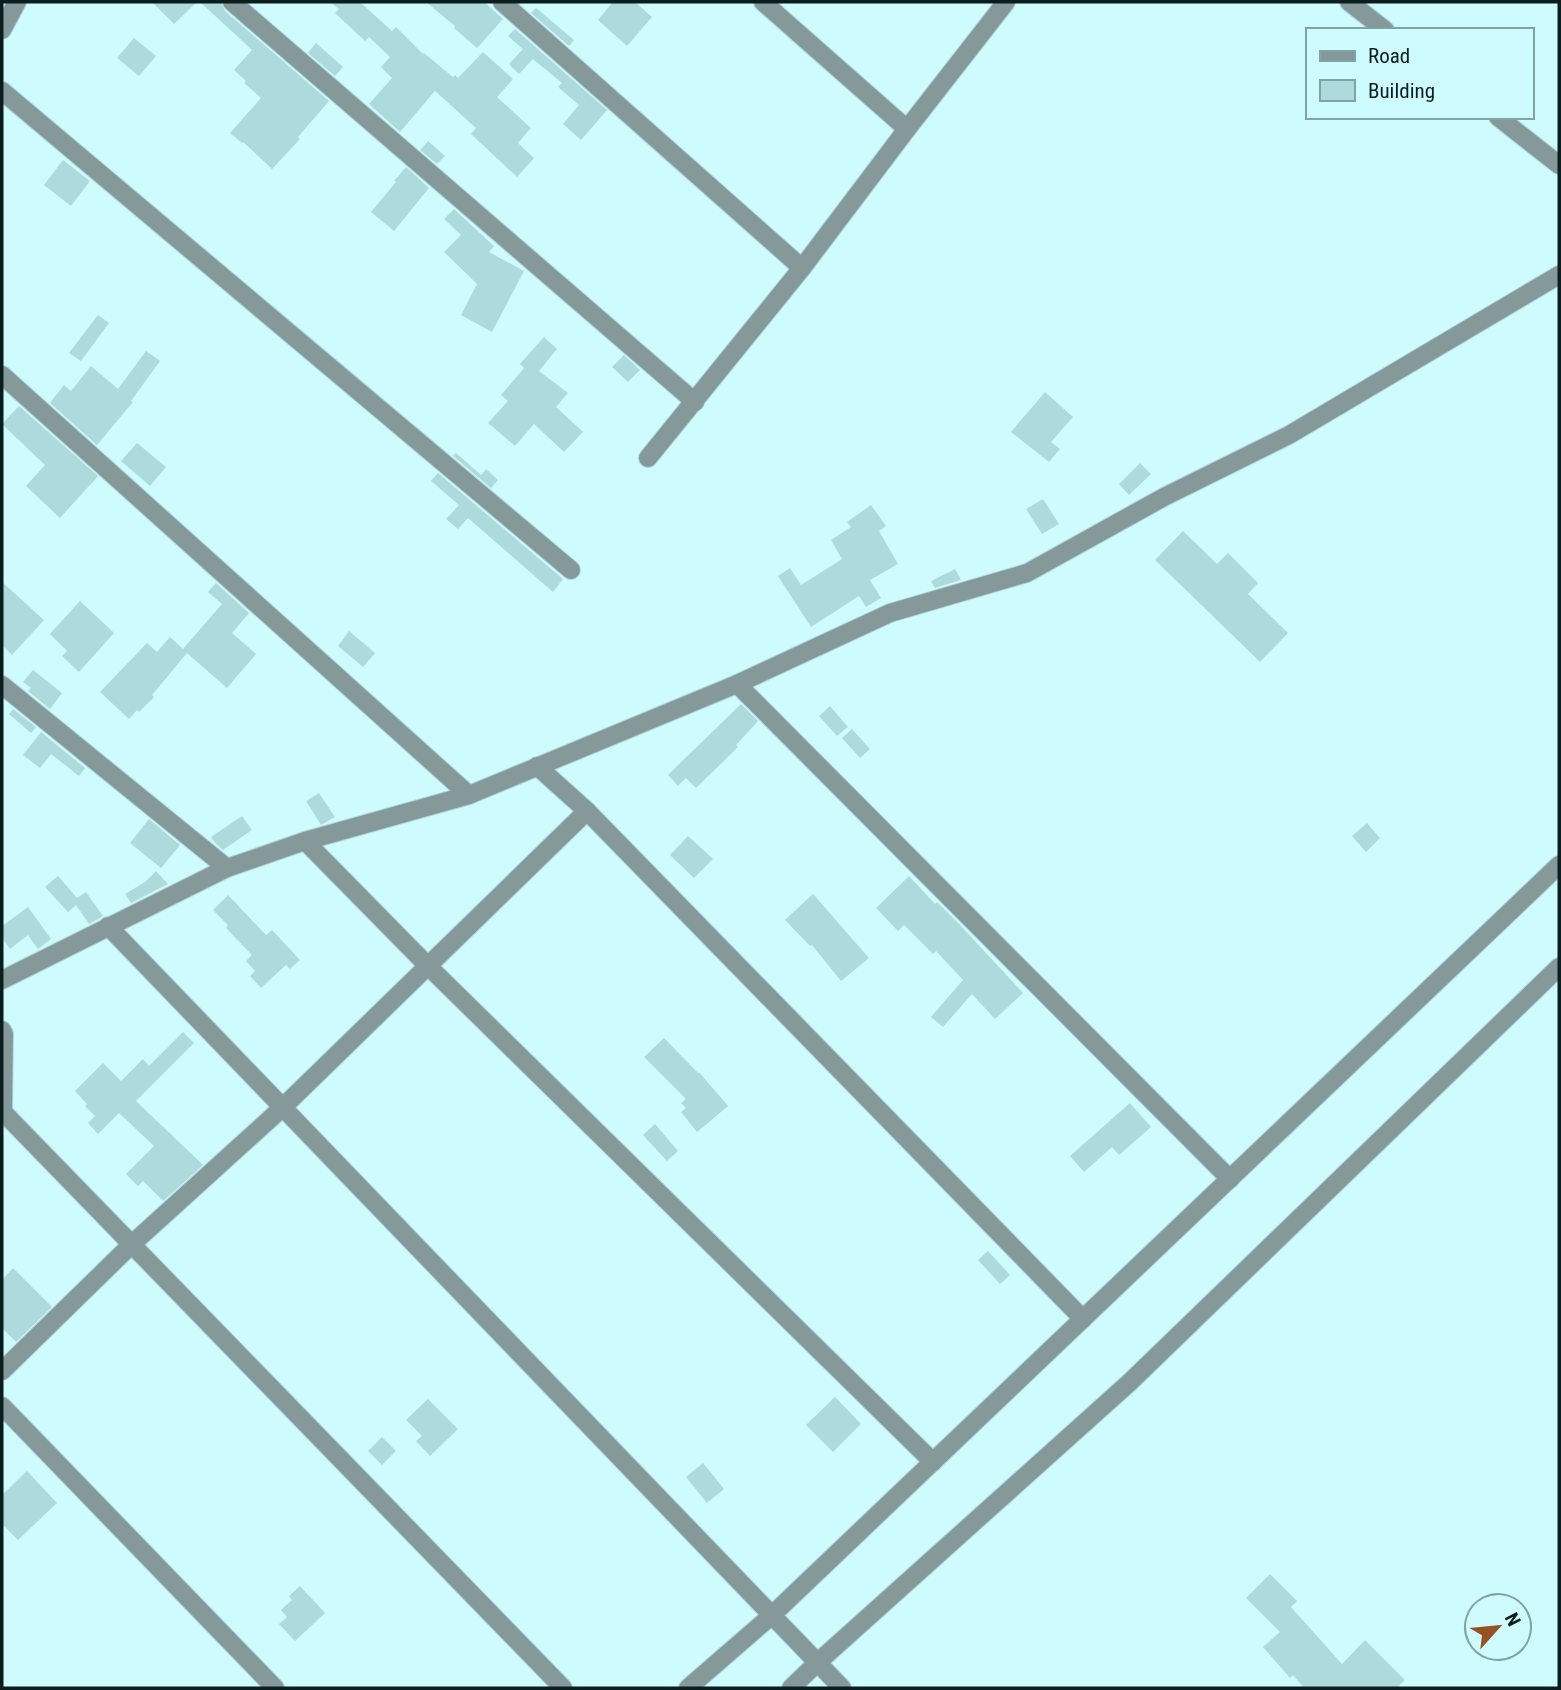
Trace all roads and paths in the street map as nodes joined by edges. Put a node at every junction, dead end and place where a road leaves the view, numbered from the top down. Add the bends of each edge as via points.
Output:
1 (17, 2) edge
2 (232, 2) edge
3 (502, 2) edge
4 (763, 2) edge
5 (1006, 2) edge
6 (1349, 2) edge
7 (1382, 28) edge
8 (2, 30) edge
9 (2, 91) edge
10 (1501, 119) edge
11 (907, 129) junction
12 (1559, 164) edge
13 (802, 268) junction
14 (1559, 275) edge
15 (2, 375) edge
16 (695, 402) junction
17 (648, 458) dead end
18 (571, 570) dead end
19 (737, 684) junction
20 (2, 685) edge
21 (537, 766) junction
22 (469, 795) junction
23 (587, 811) junction
24 (305, 841) junction
25 (1559, 865) edge
26 (227, 868) junction
27 (108, 926) junction
28 (428, 966) junction
29 (1559, 967) edge
30 (2, 980) edge
31 (2, 1030) edge
32 (282, 1108) junction
33 (1230, 1179) junction
34 (132, 1244) junction
35 (1083, 1319) junction
36 (2, 1371) edge
37 (2, 1406) edge
38 (933, 1461) junction
39 (771, 1616) junction
40 (817, 1663) junction
41 (275, 1688) edge
42 (563, 1688) edge
43 (688, 1688) edge
44 (791, 1688) edge
45 (842, 1688) edge

1 - 8 street
2 - 16 street
3 - 13 street
4 - 11 street
5 - 11 street
6 - 7 street
9 - 18 street
10 - 12 street
11 - 13 street
13 - 16 street
14 - 19 street via 1289,435 1027,572 890,613
15 - 22 street
16 - 17 street
19 - 21 street
19 - 33 street
20 - 26 street
21 - 22 street
21 - 23 street
22 - 24 street
23 - 28 street
23 - 35 street
24 - 26 street
24 - 28 street
25 - 33 street
26 - 27 street
27 - 30 street
27 - 32 street
28 - 32 street
28 - 38 street
29 - 40 street via 1130,1382
31 - 34 street via 3,1112
32 - 34 street
32 - 39 street
33 - 35 street
34 - 36 street
34 - 42 street
35 - 38 street
37 - 41 street
38 - 39 street
39 - 40 street
39 - 43 street
40 - 44 street
40 - 45 street

